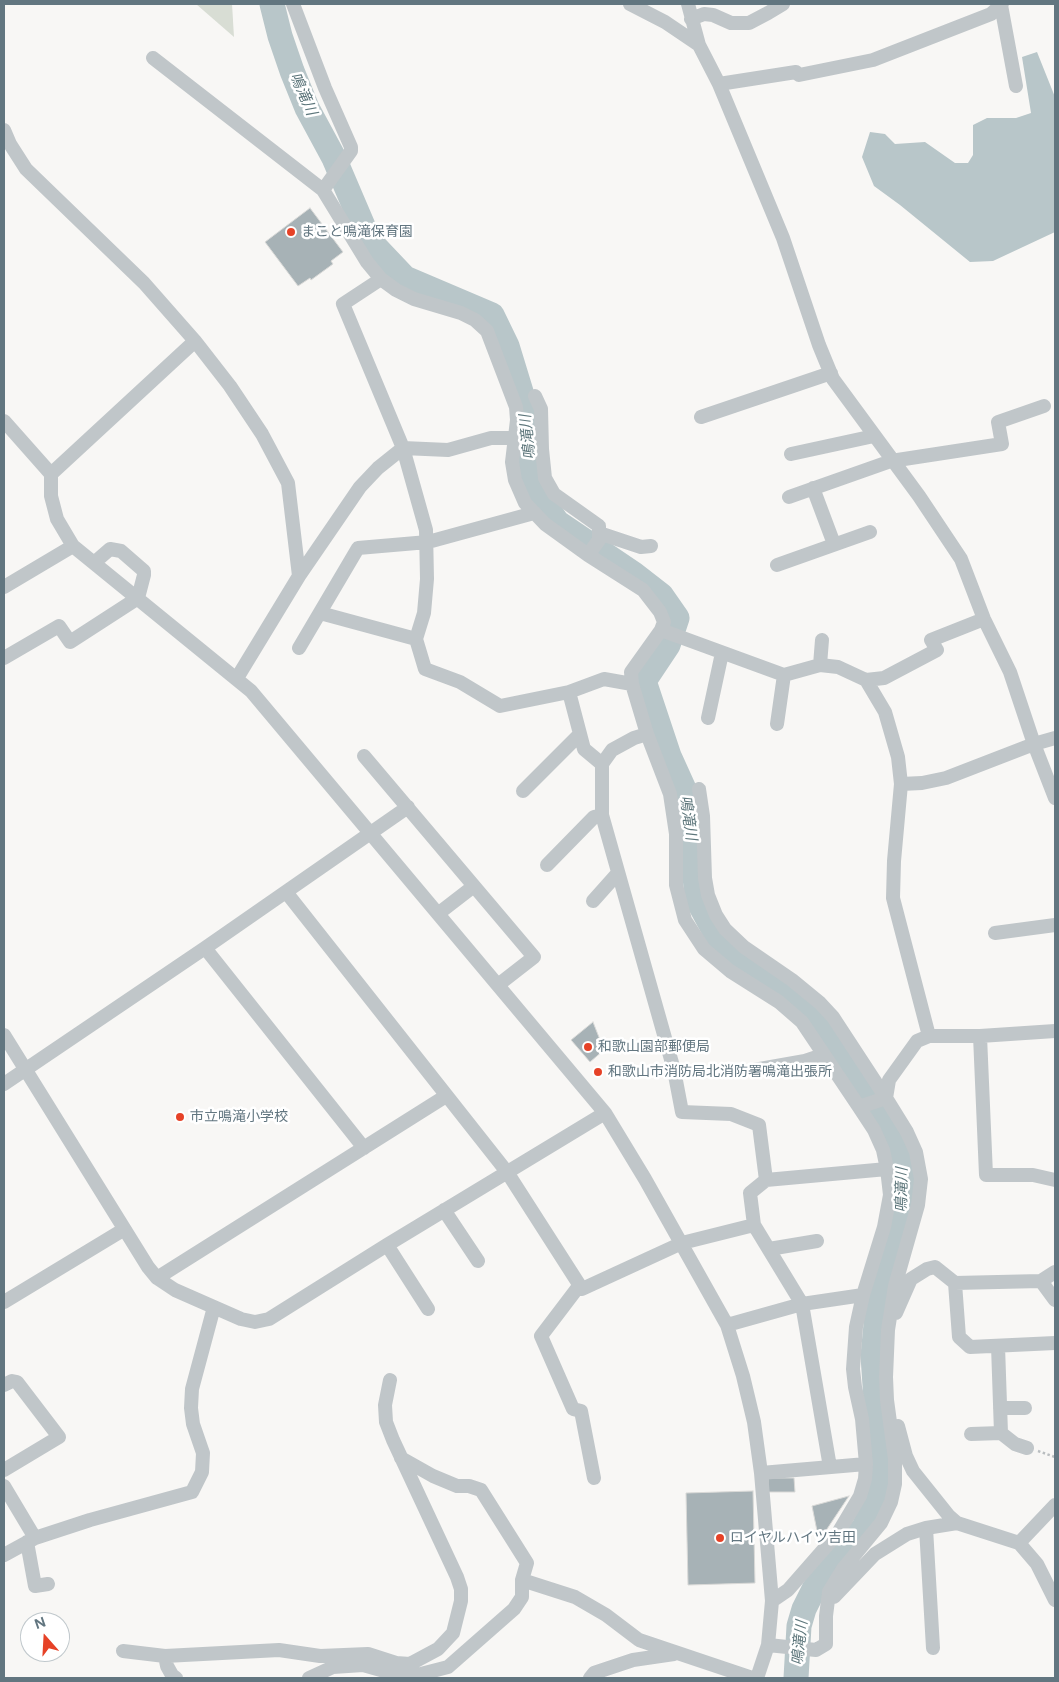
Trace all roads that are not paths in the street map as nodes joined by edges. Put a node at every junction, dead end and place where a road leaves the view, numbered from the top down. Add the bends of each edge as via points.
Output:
1 (294, 4) edge
2 (630, 4) edge
3 (688, 4) edge
4 (783, 4) edge
5 (1001, 4) edge
6 (691, 19) junction
7 (699, 45) junction
8 (152, 58) dead end
9 (719, 84) junction
10 (1016, 86) dead end
11 (4, 130) edge
12 (7, 147) edge
13 (323, 190) junction
14 (381, 279) junction
15 (195, 341) junction
16 (831, 372) junction
17 (535, 396) dead end
18 (1044, 406) dead end
19 (701, 417) dead end
20 (4, 421) edge
21 (874, 436) junction
22 (514, 438) junction
23 (403, 448) junction
24 (791, 454) dead end
25 (892, 461) junction
26 (51, 474) junction
27 (813, 488) junction
28 (789, 497) dead end
29 (534, 514) junction
30 (870, 532) dead end
31 (599, 536) junction
32 (428, 542) junction
33 (834, 544) junction
34 (73, 546) junction
35 (650, 546) dead end
36 (590, 554) junction
37 (95, 562) junction
38 (777, 565) dead end
39 (299, 576) junction
40 (4, 587) edge
41 (138, 598) junction
42 (320, 613) junction
43 (984, 619) junction
44 (670, 633) junction
45 (416, 639) junction
46 (822, 640) dead end
47 (299, 648) dead end
48 (722, 653) junction
49 (4, 658) edge
50 (820, 665) junction
51 (784, 675) junction
52 (237, 678) junction
53 (866, 680) junction
54 (632, 684) junction
55 (569, 692) junction
56 (708, 718) dead end
57 (778, 724) dead end
58 (580, 734) junction
59 (646, 734) junction
60 (1055, 738) edge
61 (1034, 744) junction
62 (364, 756) dead end
63 (602, 764) junction
64 (902, 784) junction
65 (699, 789) dead end
66 (524, 791) dead end
67 (1055, 798) edge
68 (408, 807) junction
69 (602, 815) junction
70 (371, 833) junction
71 (547, 865) dead end
72 (618, 873) junction
73 (474, 886) junction
74 (286, 892) junction
75 (593, 901) dead end
76 (439, 913) junction
77 (1055, 925) edge
78 (995, 933) dead end
79 (205, 948) junction
80 (498, 985) junction
81 (1055, 1031) edge
82 (4, 1035) edge
83 (929, 1036) junction
84 (980, 1036) junction
85 (823, 1055) junction
86 (24, 1070) junction
87 (754, 1070) dead end
88 (4, 1084) edge
89 (446, 1096) junction
90 (884, 1099) junction
91 (863, 1106) junction
92 (605, 1113) junction
93 (364, 1148) junction
94 (887, 1169) junction
95 (506, 1172) junction
96 (766, 1180) junction
97 (1055, 1180) edge
98 (444, 1210) junction
99 (754, 1224) junction
100 (123, 1230) junction
101 (816, 1241) dead end
102 (682, 1243) junction
103 (387, 1245) junction
104 (769, 1250) junction
105 (478, 1261) dead end
106 (1055, 1272) edge
107 (157, 1278) junction
108 (1041, 1281) junction
109 (955, 1283) junction
110 (579, 1286) junction
111 (863, 1295) junction
112 (1055, 1300) edge
113 (4, 1302) edge
114 (802, 1304) junction
115 (214, 1308) junction
116 (428, 1309) dead end
117 (727, 1325) junction
118 (888, 1330) junction
119 (1055, 1344) edge
120 (998, 1346) junction
121 (886, 1377) junction
122 (390, 1380) dead end
123 (4, 1385) edge
124 (1000, 1408) junction
125 (1025, 1408) dead end
126 (1001, 1433) junction
127 (971, 1434) dead end
128 (1027, 1448) dead end
129 (401, 1458) junction
130 (866, 1464) junction
131 (830, 1467) junction
132 (4, 1470) edge
133 (761, 1474) junction
134 (594, 1478) dead end
135 (4, 1486) edge
136 (1055, 1505) edge
137 (957, 1523) junction
138 (926, 1528) junction
139 (31, 1540) junction
140 (1020, 1543) junction
141 (4, 1555) edge
142 (522, 1580) junction
143 (48, 1584) dead end
144 (1055, 1600) edge
145 (772, 1601) junction
146 (828, 1605) junction
147 (768, 1645) junction
148 (933, 1648) dead end
149 (123, 1651) dead end
150 (675, 1654) junction
151 (165, 1656) junction
152 (412, 1670) junction
153 (176, 1678) edge
154 (309, 1678) edge
155 (590, 1678) edge
156 (752, 1678) edge
157 (757, 1678) edge

1 - 13 street via 351,147
2 - 7 street via 666,22
3 - 6 street
4 - 6 street via 748,22 731,24 704,14
5 - 9 street via 991,14 873,60 799,75 796,72
5 - 10 street
6 - 7 street
7 - 9 street
8 - 13 street
9 - 16 street via 782,238
11 - 12 street
12 - 15 street via 144,283
13 - 14 street
14 - 22 street via 414,299 461,313 487,331 516,407
14 - 23 street via 343,304
15 - 26 street
15 - 39 street via 262,434 288,483
16 - 19 street
16 - 21 street
17 - 31 street via 541,409 545,478 554,494 599,526
18 - 25 street via 998,422 1002,444
20 - 26 street
21 - 24 street
21 - 25 street
22 - 23 street via 491,438 448,450
22 - 29 street via 514,480
23 - 32 street
23 - 39 street via 360,487
25 - 27 street
25 - 43 street via 962,559
26 - 34 street via 51,496 57,519
27 - 28 street
27 - 33 street
29 - 32 street
29 - 36 street
30 - 33 street
31 - 35 street via 641,547
31 - 36 street
32 - 42 street via 358,548
32 - 45 street via 424,613
33 - 38 street
34 - 37 street
34 - 40 street
36 - 44 street via 643,590 660,612
37 - 41 street
37 - 41 street via 110,549 121,551 144,571
39 - 52 street
41 - 49 street via 70,642 59,626
41 - 52 street
42 - 45 street
42 - 47 street
43 - 53 street via 931,640 937,650 884,678
43 - 61 street via 1010,672
44 - 48 street
44 - 54 street via 632,672
45 - 55 street via 425,669 460,682 500,706
46 - 50 street
48 - 51 street
48 - 56 street
50 - 51 street
50 - 53 street via 838,667
51 - 57 street
52 - 70 street
53 - 64 street via 885,712
54 - 55 street via 604,679
54 - 59 street
55 - 58 street
58 - 63 street via 584,749
58 - 66 street
59 - 63 street via 612,750
59 - 85 street via 670,794 676,834 676,885 685,920 704,949 802,1022
60 - 61 street
61 - 64 street via 946,778
61 - 67 street
62 - 68 street
63 - 69 street
64 - 83 street via 893,898
65 - 90 street via 708,895 725,930 744,948 820,1003 833,1017
68 - 70 street
68 - 73 street
69 - 71 street via 594,817
69 - 72 street
70 - 74 street
70 - 76 street
72 - 75 street
72 - 96 street via 674,1070 682,1112 731,1114 759,1125
73 - 76 street
73 - 80 street via 534,956
74 - 79 street
74 - 89 street
76 - 80 street
77 - 78 street
79 - 86 street
79 - 93 street
80 - 92 street
81 - 84 street
82 - 86 street
83 - 84 street
83 - 90 street via 917,1041 888,1080
84 - 97 street via 986,1176 1033,1175
85 - 87 street
85 - 91 street
86 - 88 street
86 - 100 street
89 - 93 street
89 - 95 street
90 - 91 street
90 - 118 street via 907,1132 916,1152 921,1179 918,1205 895,1286
91 - 94 street via 883,1150
92 - 95 street
92 - 102 street
93 - 107 street
94 - 96 street
94 - 111 street via 889,1203
95 - 98 street
95 - 110 street
96 - 99 street via 750,1193
98 - 103 street
98 - 105 street
99 - 102 street
99 - 104 street
100 - 107 street
100 - 113 street
101 - 104 street
102 - 110 street via 582,1289
102 - 117 street
103 - 115 street via 269,1319 255,1322
103 - 116 street
104 - 114 street
106 - 108 street
107 - 115 street
108 - 109 street
108 - 112 street
109 - 118 street via 934,1267 911,1279
109 - 120 street via 959,1337 970,1347
110 - 134 street via 541,1336 573,1409 581,1411
111 - 114 street
111 - 130 street via 856,1327 853,1370
114 - 117 street
114 - 131 street
115 - 139 street via 192,1389 193,1424 203,1453 202,1472 192,1492
117 - 133 street via 754,1422
118 - 121 street
119 - 120 street
120 - 124 street
121 - 137 street via 906,1456 913,1470
121 - 146 street via 895,1458 892,1502 881,1523 843,1569 829,1592
122 - 129 street via 385,1405 386,1422
123 - 132 street via 17,1382 59,1437
124 - 125 street
124 - 126 street
126 - 127 street
126 - 128 street via 1015,1444
129 - 142 street via 457,1486 481,1490 527,1563
129 - 152 street via 461,1590 453,1633
130 - 131 street
130 - 145 street via 860,1496 838,1533 788,1590
131 - 133 street
133 - 145 street
135 - 139 street
136 - 140 street
137 - 138 street
137 - 140 street
138 - 146 street via 907,1534 875,1554
138 - 148 street
139 - 141 street
139 - 143 street via 35,1586
140 - 144 street via 1038,1564
142 - 150 street via 575,1597 639,1640
142 - 152 street via 522,1597 514,1609 448,1667
145 - 147 street
146 - 147 street via 826,1644 816,1650
147 - 157 street
149 - 151 street
150 - 155 street via 633,1660 594,1673
150 - 156 street
151 - 152 street via 279,1650 320,1656 368,1654
151 - 153 street via 167,1666
152 - 154 street via 392,1675 363,1665 333,1667

